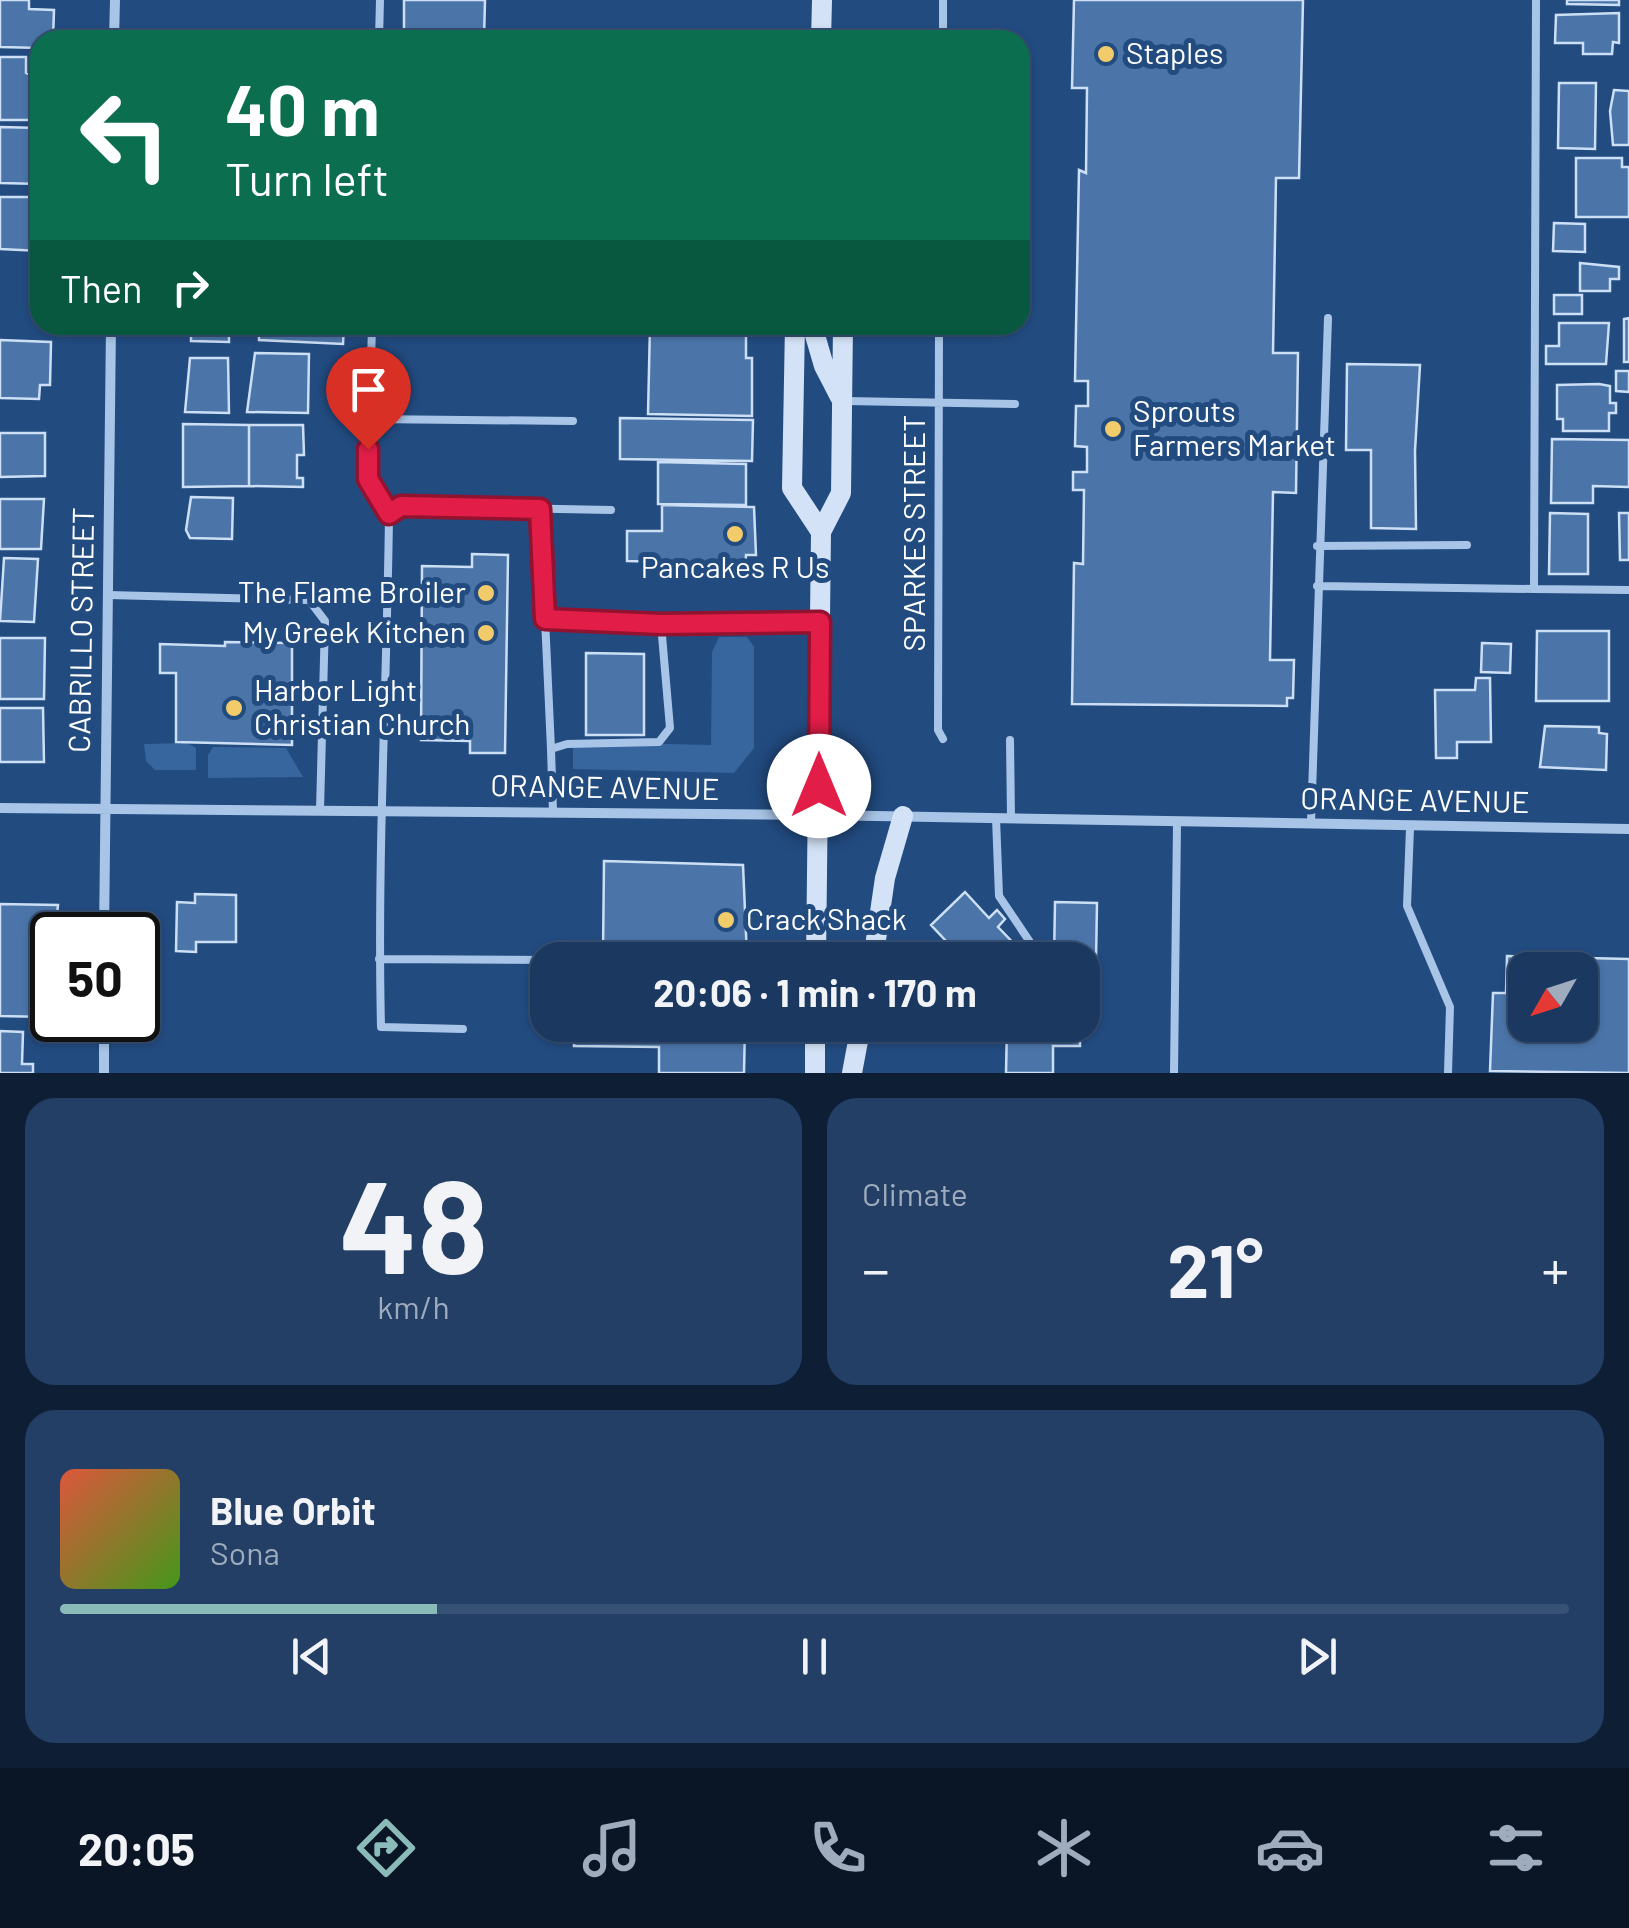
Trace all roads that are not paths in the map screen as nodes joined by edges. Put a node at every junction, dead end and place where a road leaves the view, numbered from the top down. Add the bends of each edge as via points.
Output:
1 (115, 0) edge
2 (380, 0) edge
3 (822, 0) edge
4 (944, 0) edge
5 (1536, 0) edge
6 (114, 30) edge
7 (379, 30) edge
8 (821, 30) edge
9 (943, 30) edge
10 (1328, 318) dead end
11 (111, 335) edge
12 (372, 335) edge
13 (795, 335) edge
14 (815, 335) edge
15 (844, 335) edge
16 (939, 335) edge
17 (842, 401) junction
18 (938, 403) junction
19 (1016, 404) dead end
20 (369, 419) junction
21 (574, 421) dead end
22 (540, 509) junction
23 (611, 510) dead end
24 (389, 514) junction
25 (820, 532) junction
26 (1467, 545) dead end
27 (1317, 546) junction
28 (1316, 586) junction
29 (1534, 590) junction
30 (1629, 590) edge
31 (108, 596) junction
32 (545, 619) junction
33 (820, 622) junction
34 (661, 624) junction
35 (943, 739) dead end
36 (1010, 740) dead end
37 (551, 749) junction
38 (0, 808) edge
39 (105, 809) junction
40 (320, 810) junction
41 (385, 810) junction
42 (553, 812) junction
43 (819, 815) junction
44 (903, 816) junction
45 (996, 818) junction
46 (1011, 818) junction
47 (1310, 823) junction
48 (1177, 824) junction
49 (1410, 828) junction
50 (1629, 830) edge
51 (104, 912) edge
52 (816, 942) edge
53 (876, 942) edge
54 (1030, 942) edge
55 (380, 959) junction
56 (530, 960) edge
57 (463, 1029) dead end
58 (104, 1042) edge
59 (815, 1042) edge
60 (858, 1042) edge
61 (104, 1073) edge
62 (815, 1073) edge
63 (852, 1073) edge
64 (1174, 1073) edge
65 (1448, 1073) edge

1 - 6 street
2 - 7 lane
3 - 8 main road
4 - 9 lane
5 - 29 lane
10 - 27 lane
11 - 31 street, CABRILLO STREET
12 - 20 lane
13 - 25 main road via 792,488
14 - 17 main road
15 - 17 main road
16 - 18 lane, SPARKES STREET
17 - 18 lane
17 - 25 main road via 841,493
18 - 19 lane
18 - 35 lane, SPARKES STREET
20 - 21 lane
20 - 24 lane via 368,479
22 - 23 lane
22 - 24 lane via 401,506
22 - 32 lane
24 - 41 lane
25 - 33 main road
26 - 27 lane
27 - 28 lane
28 - 29 lane
28 - 47 lane
29 - 30 lane
31 - 39 street, CABRILLO STREET
31 - 40 lane via 309,600 326,621
32 - 34 lane
32 - 37 lane
33 - 34 lane
33 - 43 main road
34 - 37 lane via 670,728 659,742
36 - 46 lane
37 - 42 lane
38 - 39 street, ORANGE AVENUE
39 - 40 street, ORANGE AVENUE
39 - 51 street, CABRILLO STREET
40 - 41 street, ORANGE AVENUE
41 - 42 street, ORANGE AVENUE
41 - 55 lane
42 - 43 street, ORANGE AVENUE
43 - 44 street, ORANGE AVENUE
43 - 52 main road
44 - 45 street, ORANGE AVENUE
44 - 53 main road
45 - 46 street, ORANGE AVENUE
45 - 54 lane via 1000,896
46 - 48 street, ORANGE AVENUE
47 - 48 street, ORANGE AVENUE
47 - 49 street, ORANGE AVENUE
48 - 64 lane
49 - 50 street, ORANGE AVENUE
49 - 65 lane via 1408,906 1450,1007
55 - 56 lane
55 - 57 lane via 381,1027
58 - 61 street
59 - 62 main road
60 - 63 main road

